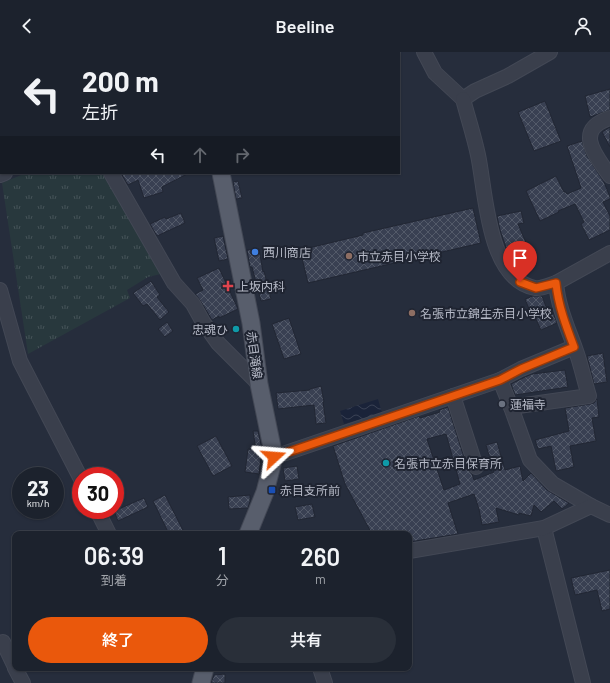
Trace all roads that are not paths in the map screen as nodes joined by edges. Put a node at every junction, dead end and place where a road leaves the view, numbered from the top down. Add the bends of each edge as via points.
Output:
1 (424, 52) edge
2 (550, 52) edge
3 (463, 99) junction
4 (610, 118) edge
5 (112, 174) edge
6 (221, 174) edge
7 (610, 176) edge
8 (610, 253) edge
9 (556, 283) junction
10 (0, 290) edge
11 (574, 347) junction
12 (500, 380) junction
13 (259, 384) junction
14 (453, 396) junction
15 (511, 407) junction
16 (274, 457) junction
17 (75, 467) edge
18 (476, 467) dead end
19 (591, 506) junction
20 (610, 515) edge
21 (102, 519) edge
22 (544, 528) junction
23 (108, 531) edge
24 (249, 531) edge
25 (412, 550) edge
26 (6, 640) edge
27 (12, 659) edge
28 (17, 671) edge
29 (204, 671) edge
30 (321, 671) edge
31 (23, 683) edge
32 (201, 683) edge
33 (325, 683) edge
34 (583, 683) edge

1 - 3 street via 435,73
2 - 3 street
3 - 9 street via 478,155 491,235 496,248 507,269 520,282 536,288
4 - 7 street via 600,122 593,129 589,140
5 - 13 street via 174,283 193,304 218,343
6 - 13 main road, 赤目滝線 via 251,324
8 - 9 street
9 - 11 street via 558,300
10 - 17 street via 20,361
11 - 12 street
11 - 15 street via 589,396
12 - 14 street
12 - 15 street
13 - 16 main road, 赤目滝線
14 - 16 street
14 - 18 street
15 - 19 street via 530,460 553,484
16 - 24 main road, 赤目滝線 via 265,492
19 - 20 street
19 - 22 street
21 - 23 street
22 - 25 street
22 - 34 street
26 - 27 street
28 - 31 street
29 - 32 main road
30 - 33 street

